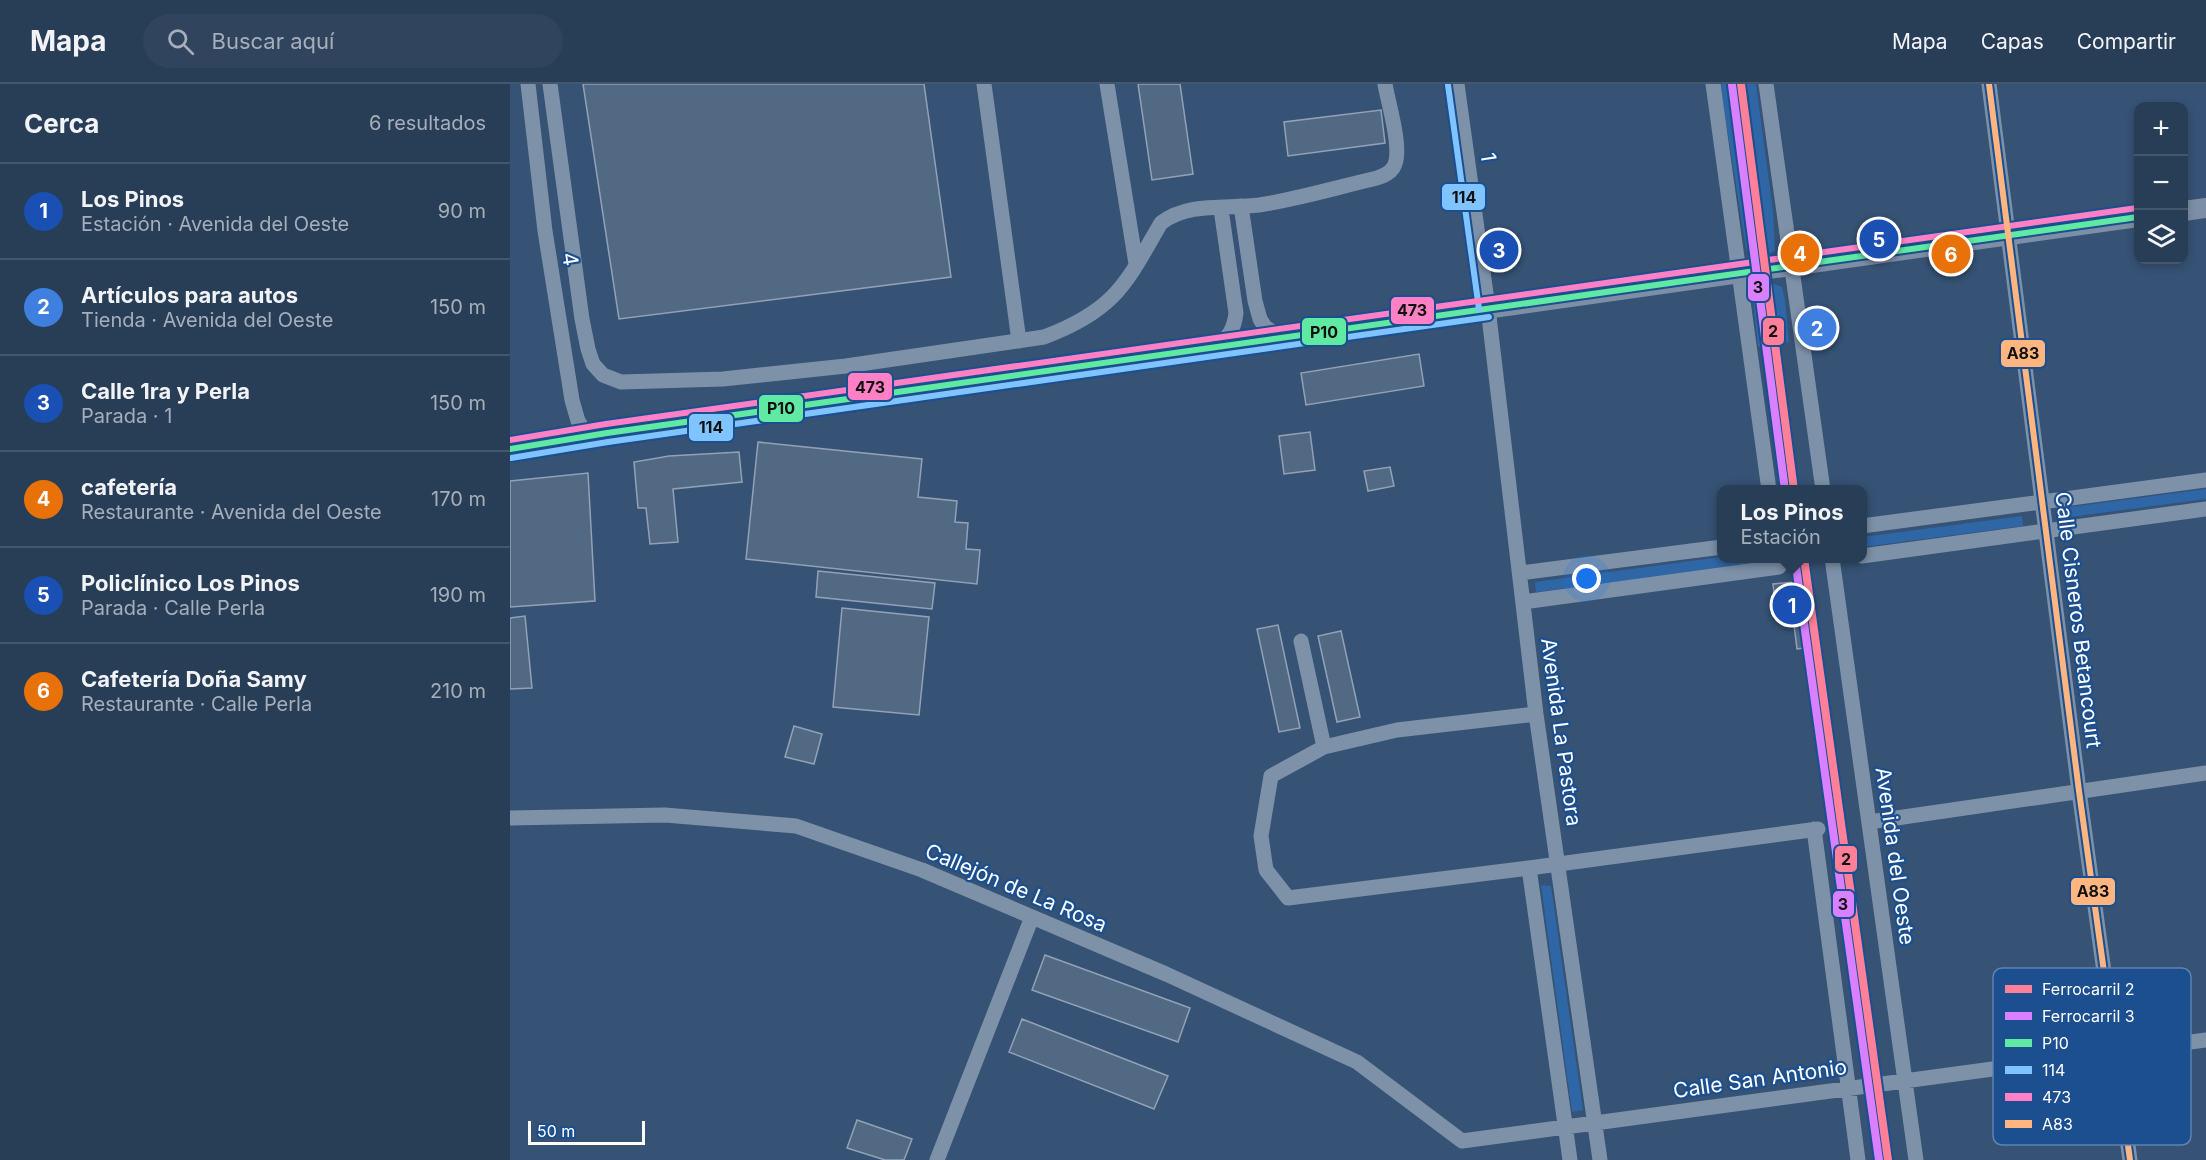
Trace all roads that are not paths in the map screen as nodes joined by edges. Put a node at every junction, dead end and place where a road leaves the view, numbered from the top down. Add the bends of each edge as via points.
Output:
1 (528, 84) edge
2 (550, 84) edge
3 (984, 84) edge
4 (1107, 84) edge
5 (1385, 84) edge
6 (1456, 84) edge
7 (1713, 84) edge
8 (1766, 84) edge
9 (1989, 84) edge
10 (1241, 207) junction
11 (1221, 208) junction
12 (2206, 208) edge
13 (2188, 210) edge
14 (2134, 218) edge
15 (2009, 235) junction
16 (1136, 264) junction
17 (1792, 266) junction
18 (1739, 272) junction
19 (1488, 308) junction
20 (1294, 337) junction
21 (1019, 341) junction
22 (1215, 347) junction
23 (588, 437) junction
24 (510, 449) edge
25 (2206, 480) edge
26 (1768, 485) edge
27 (1822, 485) edge
28 (2042, 502) junction
29 (2206, 509) edge
30 (1867, 525) edge
31 (2045, 531) junction
32 (1717, 548) edge
33 (1867, 555) edge
34 (1779, 563) edge
35 (1837, 563) edge
36 (1520, 573) junction
37 (1522, 602) junction
38 (1301, 641) dead end
39 (1536, 714) junction
40 (1324, 747) junction
41 (2206, 772) edge
42 (2079, 791) junction
43 (510, 818) edge
44 (1869, 822) junction
45 (1557, 864) junction
46 (1529, 868) junction
47 (1032, 917) junction
48 (2105, 968) edge
49 (2206, 1040) edge
50 (2191, 1042) edge
51 (1993, 1069) edge
52 (1905, 1081) junction
53 (1848, 1089) junction
54 (1595, 1123) junction
55 (1566, 1127) junction
56 (1462, 1141) joint
57 (2128, 1145) edge
58 (937, 1160) edge
59 (1570, 1160) edge
60 (1600, 1160) edge
61 (1858, 1160) edge
62 (1916, 1160) edge
63 (2130, 1160) edge

1 - 23 street, 4 via 544,231 572,400
2 - 21 street via 582,319 593,364 603,375 621,382 723,379
3 - 21 street
4 - 16 street
5 - 10 street via 1397,152 1388,174
6 - 19 street, 1
7 - 18 street
8 - 17 street
9 - 15 street, Calle Cisneros Betancourt
10 - 11 street
10 - 20 street via 1260,320 1274,333
11 - 16 street via 1170,216 1161,223
11 - 22 street via 1236,313 1232,330
12 - 13 main road
14 - 15 main road
15 - 17 main road
15 - 28 street, Calle Cisneros Betancourt
16 - 21 street via 1112,298 1083,319 1044,337
17 - 18 main road
17 - 27 street
18 - 19 main road
18 - 26 street
19 - 20 main road
19 - 36 street, Avenida La Pastora
20 - 22 main road
22 - 23 main road
23 - 24 main road
25 - 28 street
28 - 30 street
28 - 31 street, Calle Cisneros Betancourt
29 - 31 street
31 - 33 street
31 - 42 street, Calle Cisneros Betancourt
32 - 36 street
34 - 37 street
35 - 44 street, Avenida del Oeste
36 - 37 street, Avenida La Pastora
37 - 39 street, Avenida La Pastora
38 - 40 street
39 - 40 street via 1397,730
39 - 45 street, Avenida La Pastora
40 - 46 street via 1271,776 1261,836 1266,870 1288,898
41 - 42 street
42 - 44 street
42 - 48 street, Calle Cisneros Betancourt
43 - 47 street, Callejón de La Rosa via 665,815 796,826 922,870
44 - 52 street, Avenida del Oeste
45 - 46 street
45 - 53 street via 1816,829
45 - 54 street, Avenida La Pastora
46 - 55 street
47 - 56 street, Callejón de La Rosa via 1358,1062
47 - 58 street
49 - 50 street, Calle San Antonio
51 - 52 street, Calle San Antonio
52 - 53 street, Calle San Antonio
52 - 62 street, Avenida del Oeste
53 - 54 street, Calle San Antonio
53 - 61 street
54 - 55 street, Calle San Antonio
54 - 60 street, Avenida La Pastora
55 - 56 street, Calle San Antonio
55 - 59 street
57 - 63 street, Calle Cisneros Betancourt

